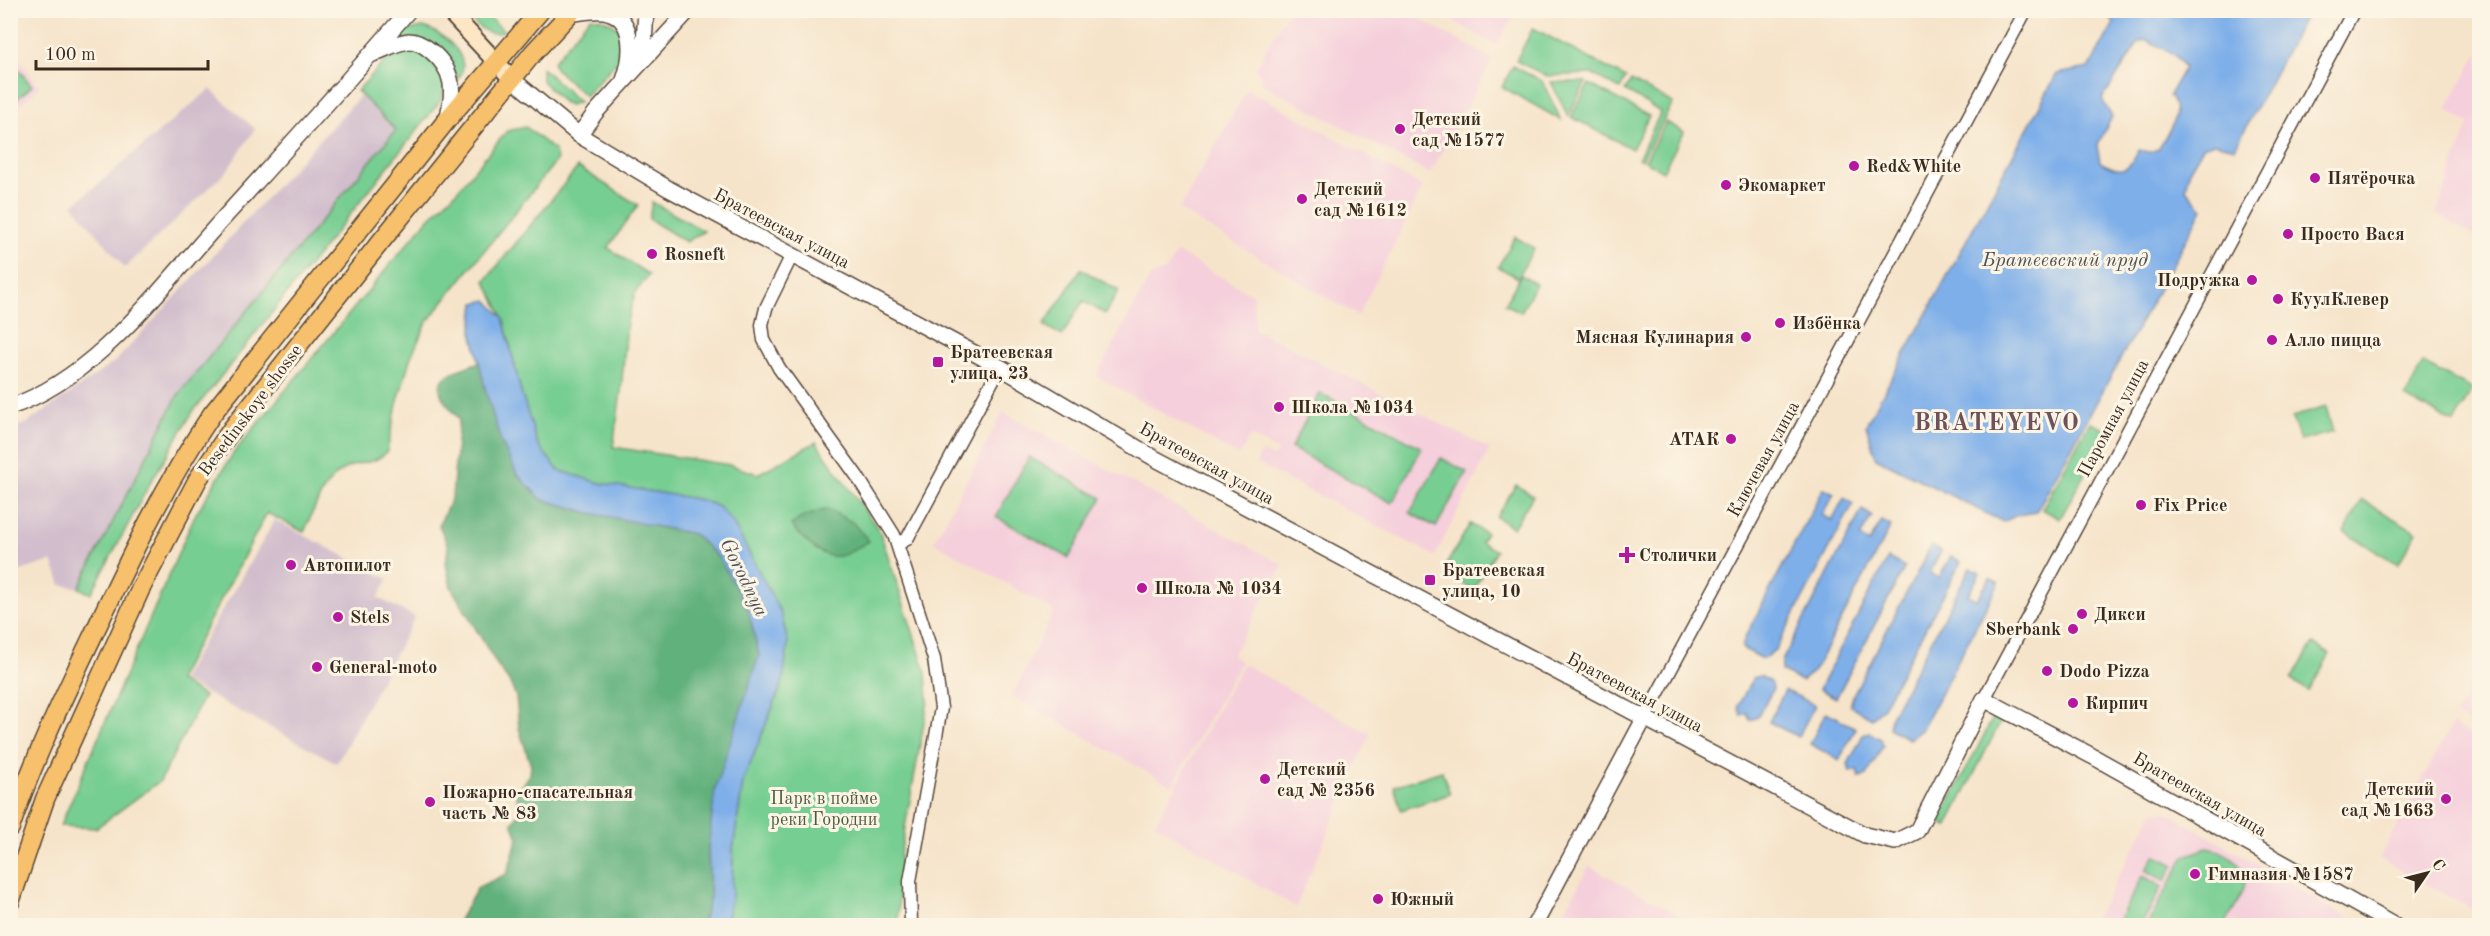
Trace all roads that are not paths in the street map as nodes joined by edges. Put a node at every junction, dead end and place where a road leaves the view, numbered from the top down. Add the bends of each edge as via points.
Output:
1 (409, 10) edge
2 (448, 10) edge
3 (542, 10) edge
4 (646, 10) edge
5 (689, 10) edge
6 (2026, 10) edge
7 (2354, 10) edge
8 (571, 12) edge
9 (371, 55) junction
10 (643, 62) junction
11 (495, 63) junction
12 (512, 79) junction
13 (623, 83) junction
14 (447, 120) junction
15 (579, 135) junction
16 (792, 255) junction
17 (1000, 367) junction
18 (10, 407) edge
19 (898, 544) junction
20 (1984, 699) junction
21 (1644, 719) junction
22 (14, 811) edge
23 (10, 828) edge
24 (1903, 840) joint
25 (10, 902) edge
26 (911, 926) edge
27 (1534, 926) edge
28 (2395, 926) edge

1 - 9 street
2 - 11 main road
3 - 11 main road, Besedinskoye shosse
4 - 10 street
5 - 10 street
6 - 21 street, Ключевая улица
7 - 20 street, Паромная улица
8 - 12 main road, Besedinskoye shosse
8 - 13 street via 604,11 621,21 630,38 630,65
9 - 14 street via 407,41 434,53 445,64 452,80
9 - 18 street via 96,355 50,390
10 - 13 street
11 - 12 main road
11 - 14 main road, Besedinskoye shosse
12 - 15 street, Братеевская улица
12 - 25 main road, Besedinskoye shosse via 231,430 198,478 141,588 45,799
13 - 15 street
14 - 22 main road, Besedinskoye shosse via 212,414 178,465 155,505
15 - 16 street, Братеевская улица
16 - 17 street, Братеевская улица
16 - 19 street via 765,308 764,339 779,368 881,511
17 - 19 street via 907,539
17 - 21 street, Братеевская улица via 1156,459
19 - 26 street via 934,659 941,708 910,881
20 - 24 street, Паромная улица via 1922,825
20 - 28 street, Братеевская улица
21 - 24 street, Братеевская улица via 1864,835 1888,842
21 - 27 street, Ключевая улица
22 - 23 main road, Besedinskoye shosse

